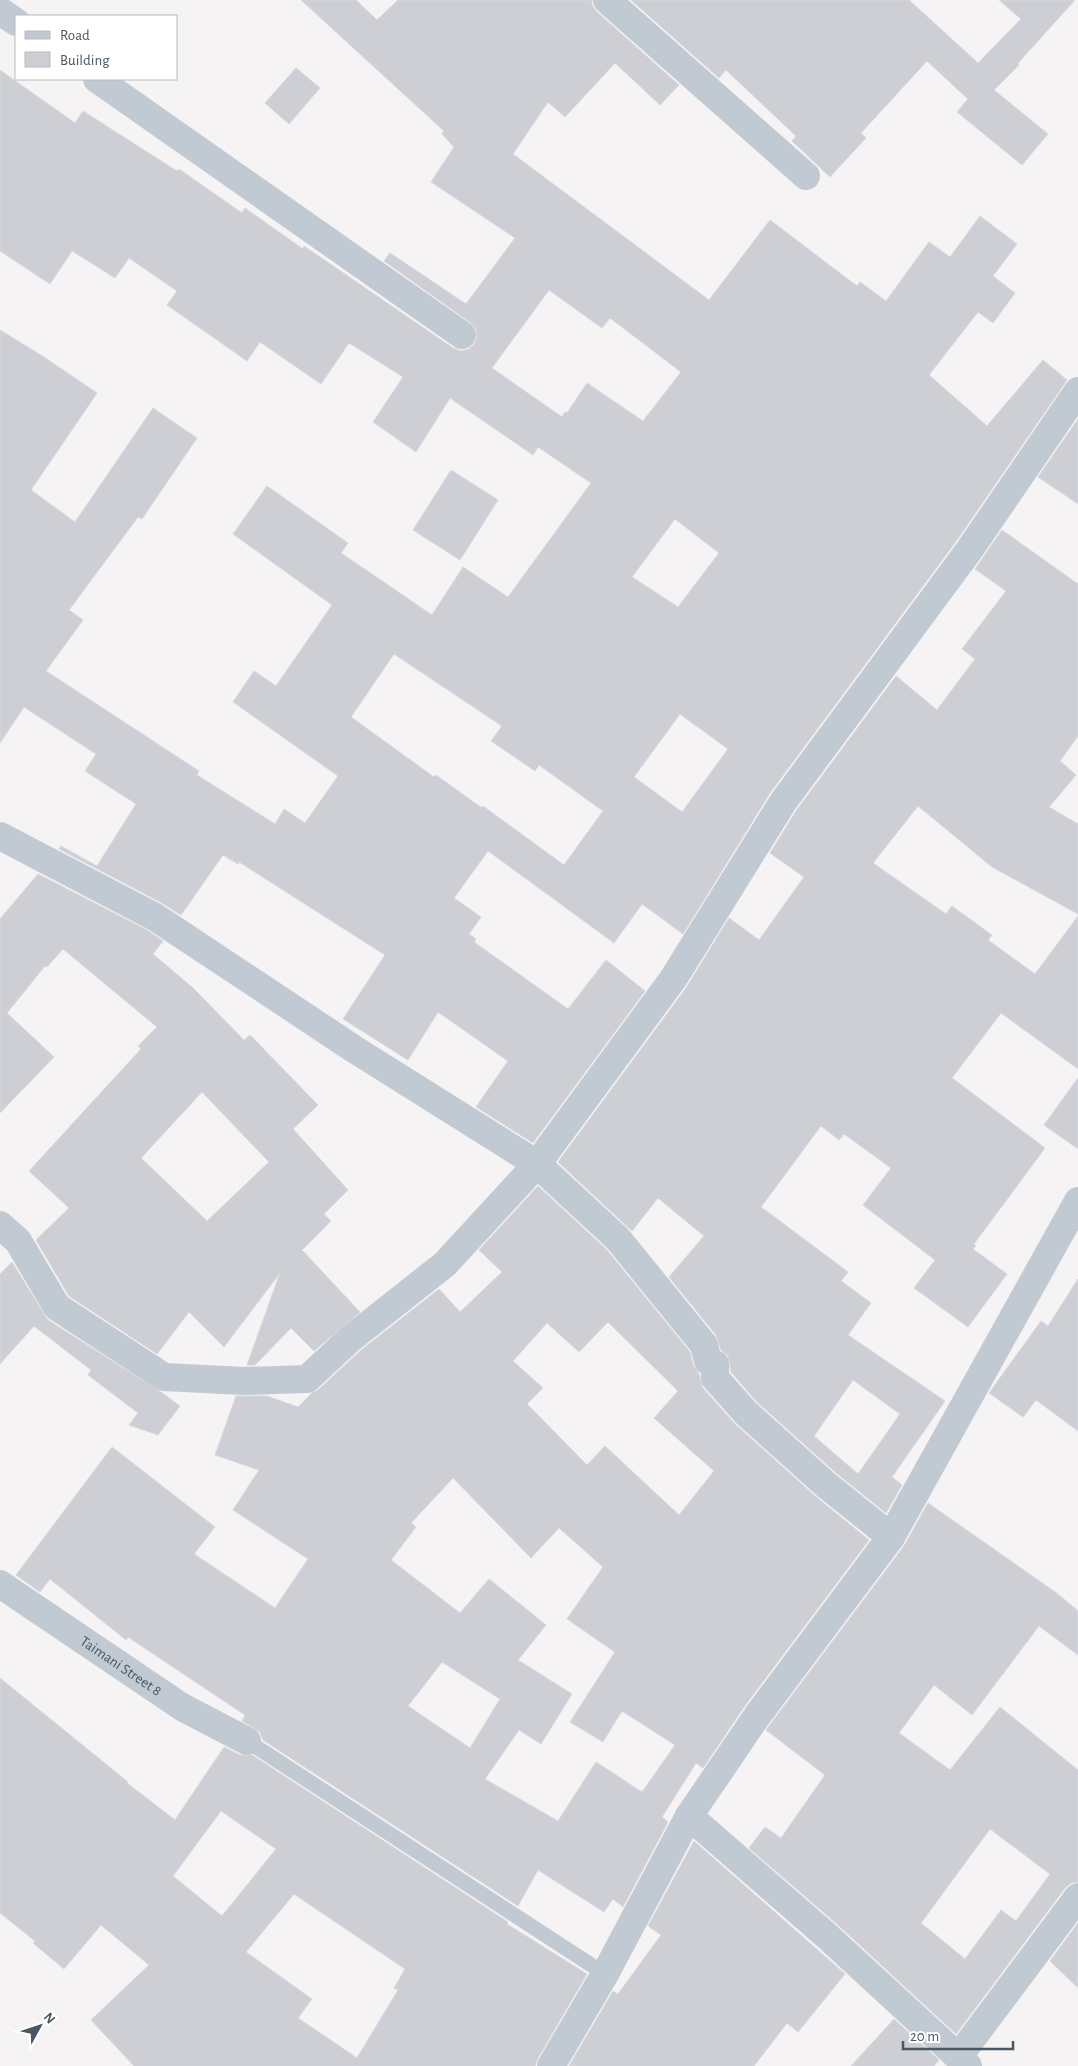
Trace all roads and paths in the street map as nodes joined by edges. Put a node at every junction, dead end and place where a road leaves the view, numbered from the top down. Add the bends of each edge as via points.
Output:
1 (607, 0) edge
2 (0, 11) edge
3 (15, 21) edge
4 (98, 80) edge
5 (806, 176) dead end
6 (462, 335) dead end
7 (1078, 391) edge
8 (0, 836) edge
9 (537, 1164) junction
10 (1078, 1201) edge
11 (0, 1225) edge
12 (892, 1537) junction
13 (0, 1584) edge
14 (247, 1741) joint
15 (689, 1816) junction
16 (1078, 1897) edge
17 (605, 1974) junction
18 (963, 2061) edge
19 (551, 2066) edge

1 - 5 street
2 - 3 street
4 - 6 street
7 - 9 street via 970,549 783,802 673,979
8 - 9 street via 154,917 354,1049
9 - 11 street via 445,1264 350,1339 307,1379 244,1381 164,1377 57,1307 18,1241
9 - 12 street via 618,1239 704,1345 708,1361 715,1364 715,1378 746,1413 825,1484
10 - 12 street
12 - 15 street via 757,1716
13 - 14 street, Taimani Street 8 via 182,1707
14 - 17 lane
15 - 17 street
15 - 18 street
16 - 18 street
17 - 19 street

